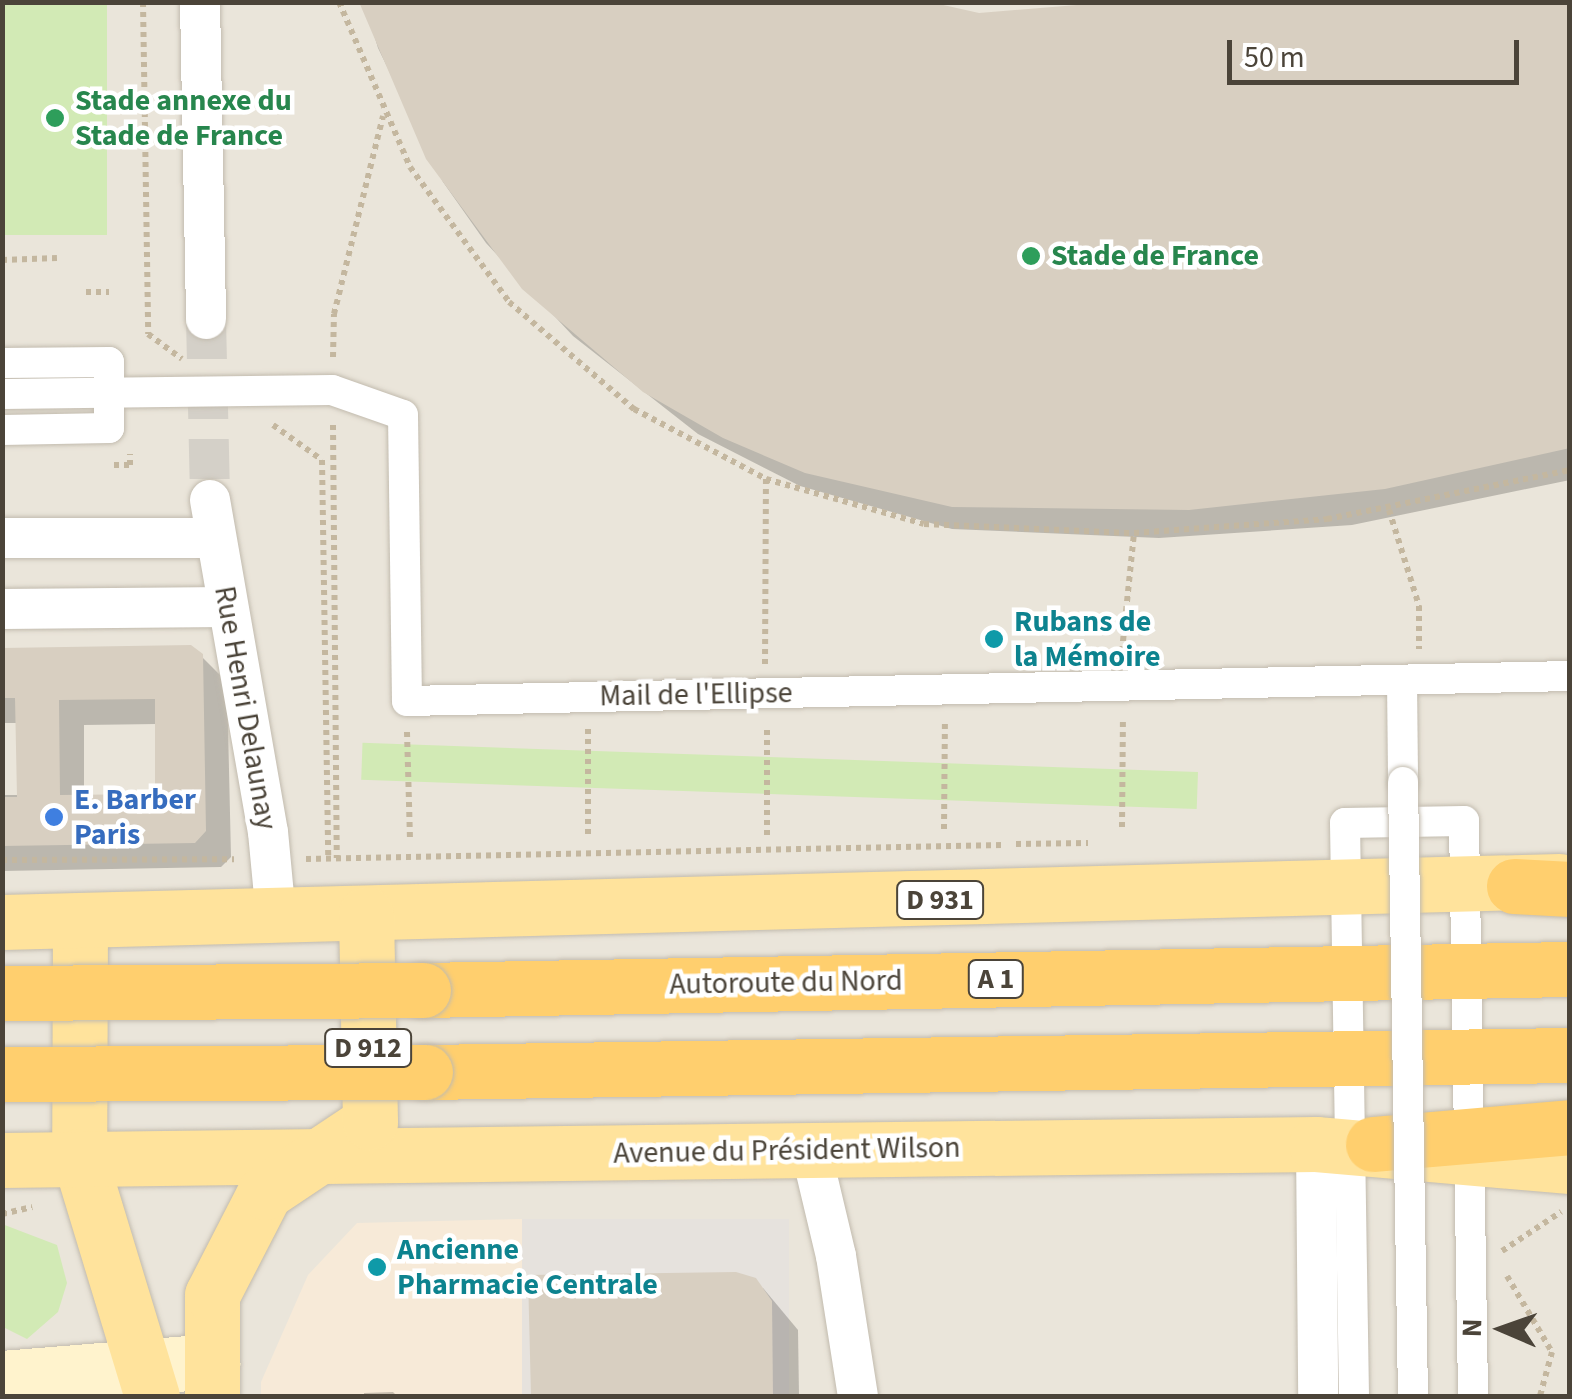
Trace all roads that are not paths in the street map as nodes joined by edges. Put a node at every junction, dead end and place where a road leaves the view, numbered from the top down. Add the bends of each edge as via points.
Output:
1 (200, 2) edge
2 (206, 319) tunnel mouth
3 (2, 363) edge
4 (109, 392) junction
5 (2, 394) edge
6 (2, 430) edge
7 (2, 538) edge
8 (227, 607) junction
9 (2, 609) edge
10 (1570, 676) edge
11 (1411, 679) junction
12 (1570, 880) edge
13 (1490, 886) junction
14 (1570, 889) edge
15 (1346, 890) junction
16 (366, 914) junction
17 (276, 916) junction
18 (80, 921) junction
19 (2, 922) edge
20 (1570, 968) edge
21 (1466, 970) junction
22 (1347, 973) junction
23 (2, 993) edge
24 (1570, 1055) edge
25 (1467, 1057) junction
26 (1348, 1059) junction
27 (2, 1074) edge
28 (1570, 1127) edge
29 (1346, 1144) junction
30 (1469, 1147) junction
31 (811, 1151) junction
32 (80, 1156) junction
33 (320, 1156) junction
34 (2, 1160) edge
35 (1565, 1181) edge
36 (212, 1294) junction
37 (2, 1378) edge
38 (212, 1379) edge
39 (135, 1386) edge
40 (858, 1396) edge
41 (1318, 1396) edge
42 (1354, 1396) edge
43 (1414, 1396) edge
44 (1472, 1396) edge

1 - 2 street
3 - 4 street via 109,362
4 - 5 street, Mail de l'Ellipse
4 - 6 street via 110,428
4 - 11 street, Mail de l'Ellipse via 332,390 403,415 407,701
7 - 8 street, Rue Henri Delaunay via 212,519
8 - 9 street
8 - 17 street, Rue Henri Delaunay via 268,832
10 - 11 street, Mail de l'Ellipse
11 - 43 street, bridge via 1403,782
12 - 13 main road, D 931
13 - 14 highway
13 - 15 main road, D 931
13 - 21 street
15 - 16 main road, D 931
15 - 22 street
16 - 17 main road
16 - 33 main road, D 912 via 370,1122
17 - 18 main road
18 - 19 main road
18 - 32 main road
20 - 21 highway, Autoroute du Nord / A 1
21 - 22 highway, Autoroute du Nord / A 1
21 - 25 street
22 - 23 highway, Autoroute du Nord / A 1, bridge
22 - 26 street
24 - 25 highway
25 - 26 highway
25 - 30 street
26 - 27 highway, bridge
26 - 29 street
28 - 30 highway
29 - 30 highway
29 - 31 main road, Avenue du Président Wilson
29 - 41 street
29 - 42 street
30 - 35 main road
30 - 44 street
31 - 33 main road, Avenue du Président Wilson
31 - 40 street
32 - 33 main road, Avenue du Président Wilson
32 - 34 main road, Avenue du Président Wilson
32 - 39 main road
33 - 36 main road, D 912 via 265,1192
36 - 38 main road, D 912
36 - 39 main road
37 - 39 main road
38 - 39 main road

